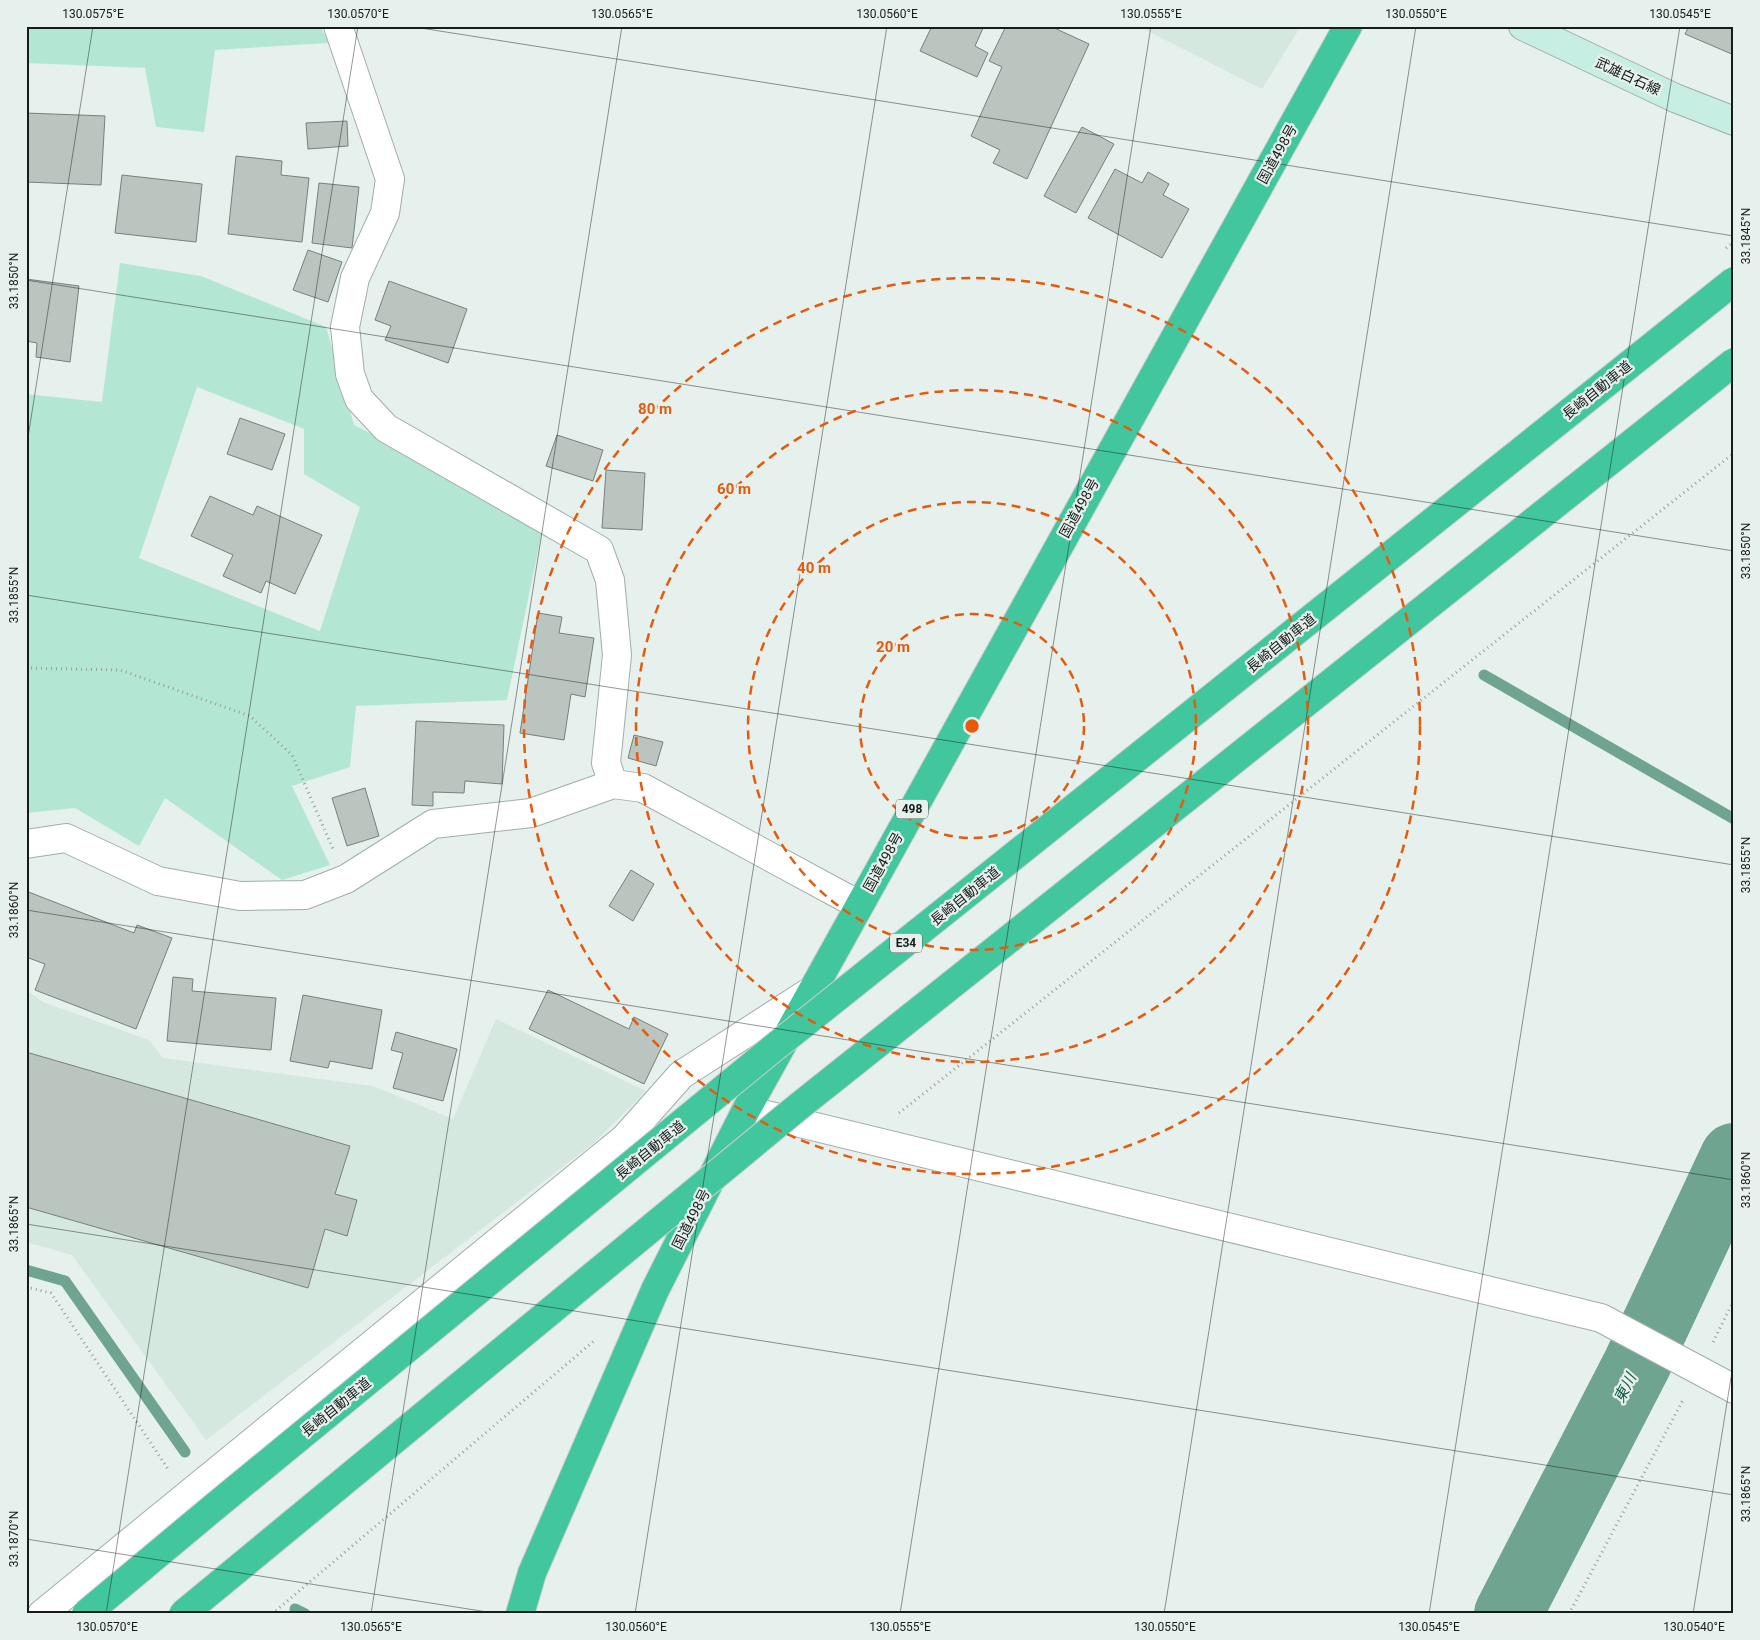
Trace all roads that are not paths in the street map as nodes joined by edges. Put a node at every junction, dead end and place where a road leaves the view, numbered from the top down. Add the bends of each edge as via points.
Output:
1 (338, 26) edge
2 (1348, 26) edge
3 (1523, 26) edge
4 (1734, 121) edge
5 (1734, 281) edge
6 (1734, 362) edge
7 (613, 784) junction
8 (26, 844) edge
9 (859, 906) junction
10 (811, 991) junction
11 (746, 1110) junction
12 (1734, 1388) edge
13 (42, 1614) edge
14 (86, 1614) edge
15 (183, 1614) edge
16 (520, 1614) edge

1 - 7 street via 390,179 386,213 355,278 345,327 350,374 359,398 386,428 599,550 610,580 617,655 606,763
2 - 9 highway, 国道498号 / 498
3 - 4 main road, 武雄白石線 via 1675,98
5 - 14 highway, 長崎自動車道 / E34, bridge via 766,1054
6 - 15 highway, bridge via 798,1107
7 - 8 street via 531,813 433,824 346,879 305,895 240,896 158,881 66,838
7 - 9 street via 643,788
9 - 10 highway, 国道498号 / 498
10 - 11 highway, 国道498号 / 498
10 - 13 street via 681,1075 625,1138
11 - 12 street via 1601,1318
11 - 16 highway, 国道498号 / 498 via 655,1290 532,1573

